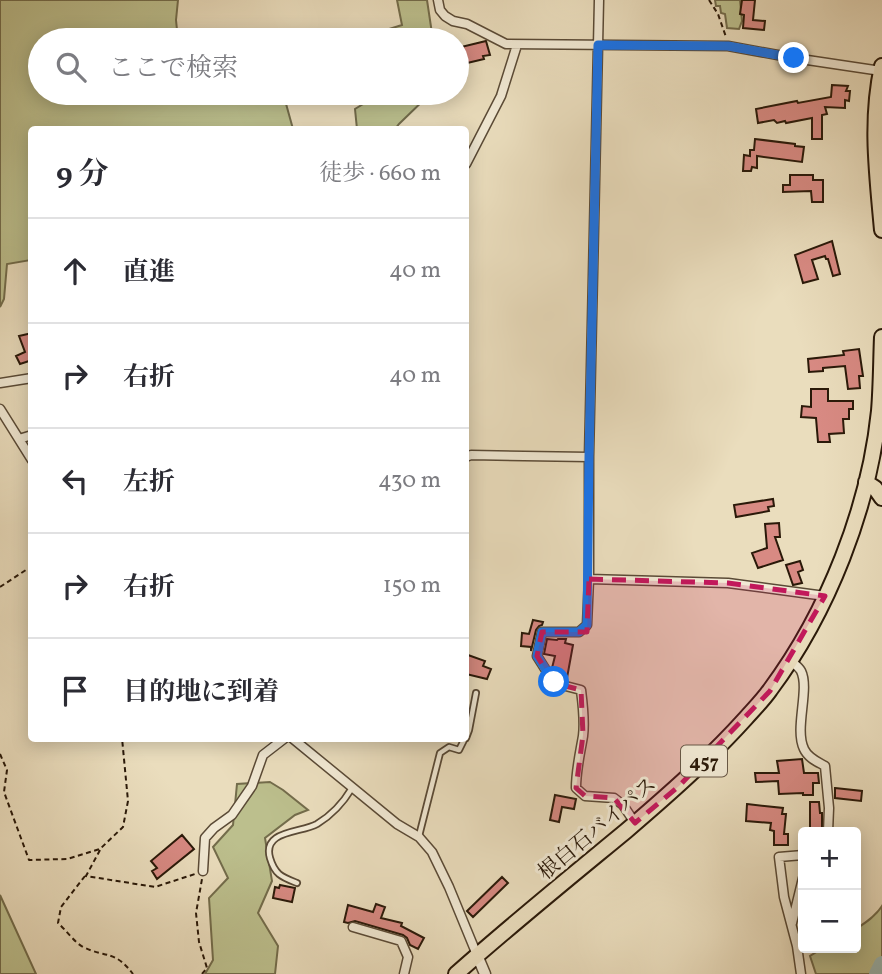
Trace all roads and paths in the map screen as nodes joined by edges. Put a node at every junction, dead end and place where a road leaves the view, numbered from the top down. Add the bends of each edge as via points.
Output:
1 (438, 0) edge
2 (599, 0) edge
3 (709, 0) edge
4 (517, 45) junction
5 (598, 45) junction
6 (728, 46) junction
7 (881, 69) edge
8 (469, 158) edge
9 (882, 230) edge
10 (882, 337) edge
11 (28, 379) edge
12 (0, 383) edge
13 (0, 408) edge
14 (28, 436) edge
15 (19, 439) junction
16 (28, 454) edge
17 (469, 456) edge
18 (589, 457) junction
19 (866, 482) junction
20 (882, 498) edge
21 (28, 569) edge
22 (589, 579) junction
23 (0, 587) edge
24 (825, 596) junction
25 (790, 660) junction
26 (476, 693) dead end
27 (469, 732) edge
28 (122, 742) edge
29 (280, 742) edge
30 (298, 742) edge
31 (463, 742) edge
32 (0, 754) edge
33 (352, 788) junction
34 (635, 824) junction
35 (828, 827) edge
36 (419, 836) junction
37 (100, 849) junction
38 (798, 855) edge
39 (203, 871) junction
40 (86, 876) junction
41 (297, 883) dead end
42 (800, 890) edge
43 (792, 925) junction
44 (353, 927) dead end
45 (798, 939) edge
46 (799, 953) edge
47 (477, 955) junction
48 (133, 974) edge
49 (202, 974) edge
50 (404, 974) edge
51 (456, 974) edge
52 (485, 974) edge
53 (800, 974) edge

1 - 4 street via 445,16 453,21
2 - 5 street
3 - 6 path
4 - 5 street
4 - 8 street via 500,96
5 - 6 street
5 - 18 street
6 - 7 street
7 - 9 highway via 875,144
10 - 19 highway, 457 via 878,413
11 - 12 street
13 - 15 street
14 - 15 street
15 - 16 street
17 - 18 street
18 - 22 street
19 - 20 highway
19 - 24 highway, 根白石バイパス / 457 via 848,546
21 - 23 path
22 - 24 street via 728,583
22 - 34 street via 587,625 579,632 542,632 537,656 554,682 581,690 583,735 576,788 585,796 614,799
24 - 25 highway, 根白石バイパス / 457
25 - 34 highway, 根白石バイパス / 457 via 734,732
25 - 35 street via 801,671 803,682 804,750 825,766
26 - 27 lane
28 - 37 path via 128,801 123,827
29 - 39 street via 263,755 252,786 232,815 205,838
30 - 33 street
31 - 36 lane via 459,750 449,747 440,753
32 - 37 path via 7,771 4,792 29,860 67,859
33 - 36 street
33 - 41 lane via 341,805 316,824 278,836 270,844 275,870
34 - 47 highway, 根白石バイパス / 457
36 - 47 street via 432,852
37 - 40 path
38 - 43 street via 779,857
39 - 40 path via 155,887
39 - 49 path via 196,913 207,968
40 - 48 path via 61,907 58,923 82,946 112,955
42 - 43 street
43 - 45 street
44 - 50 street via 401,942 408,957
46 - 53 street
47 - 51 highway, 根白石バイパス / 457
47 - 52 street

